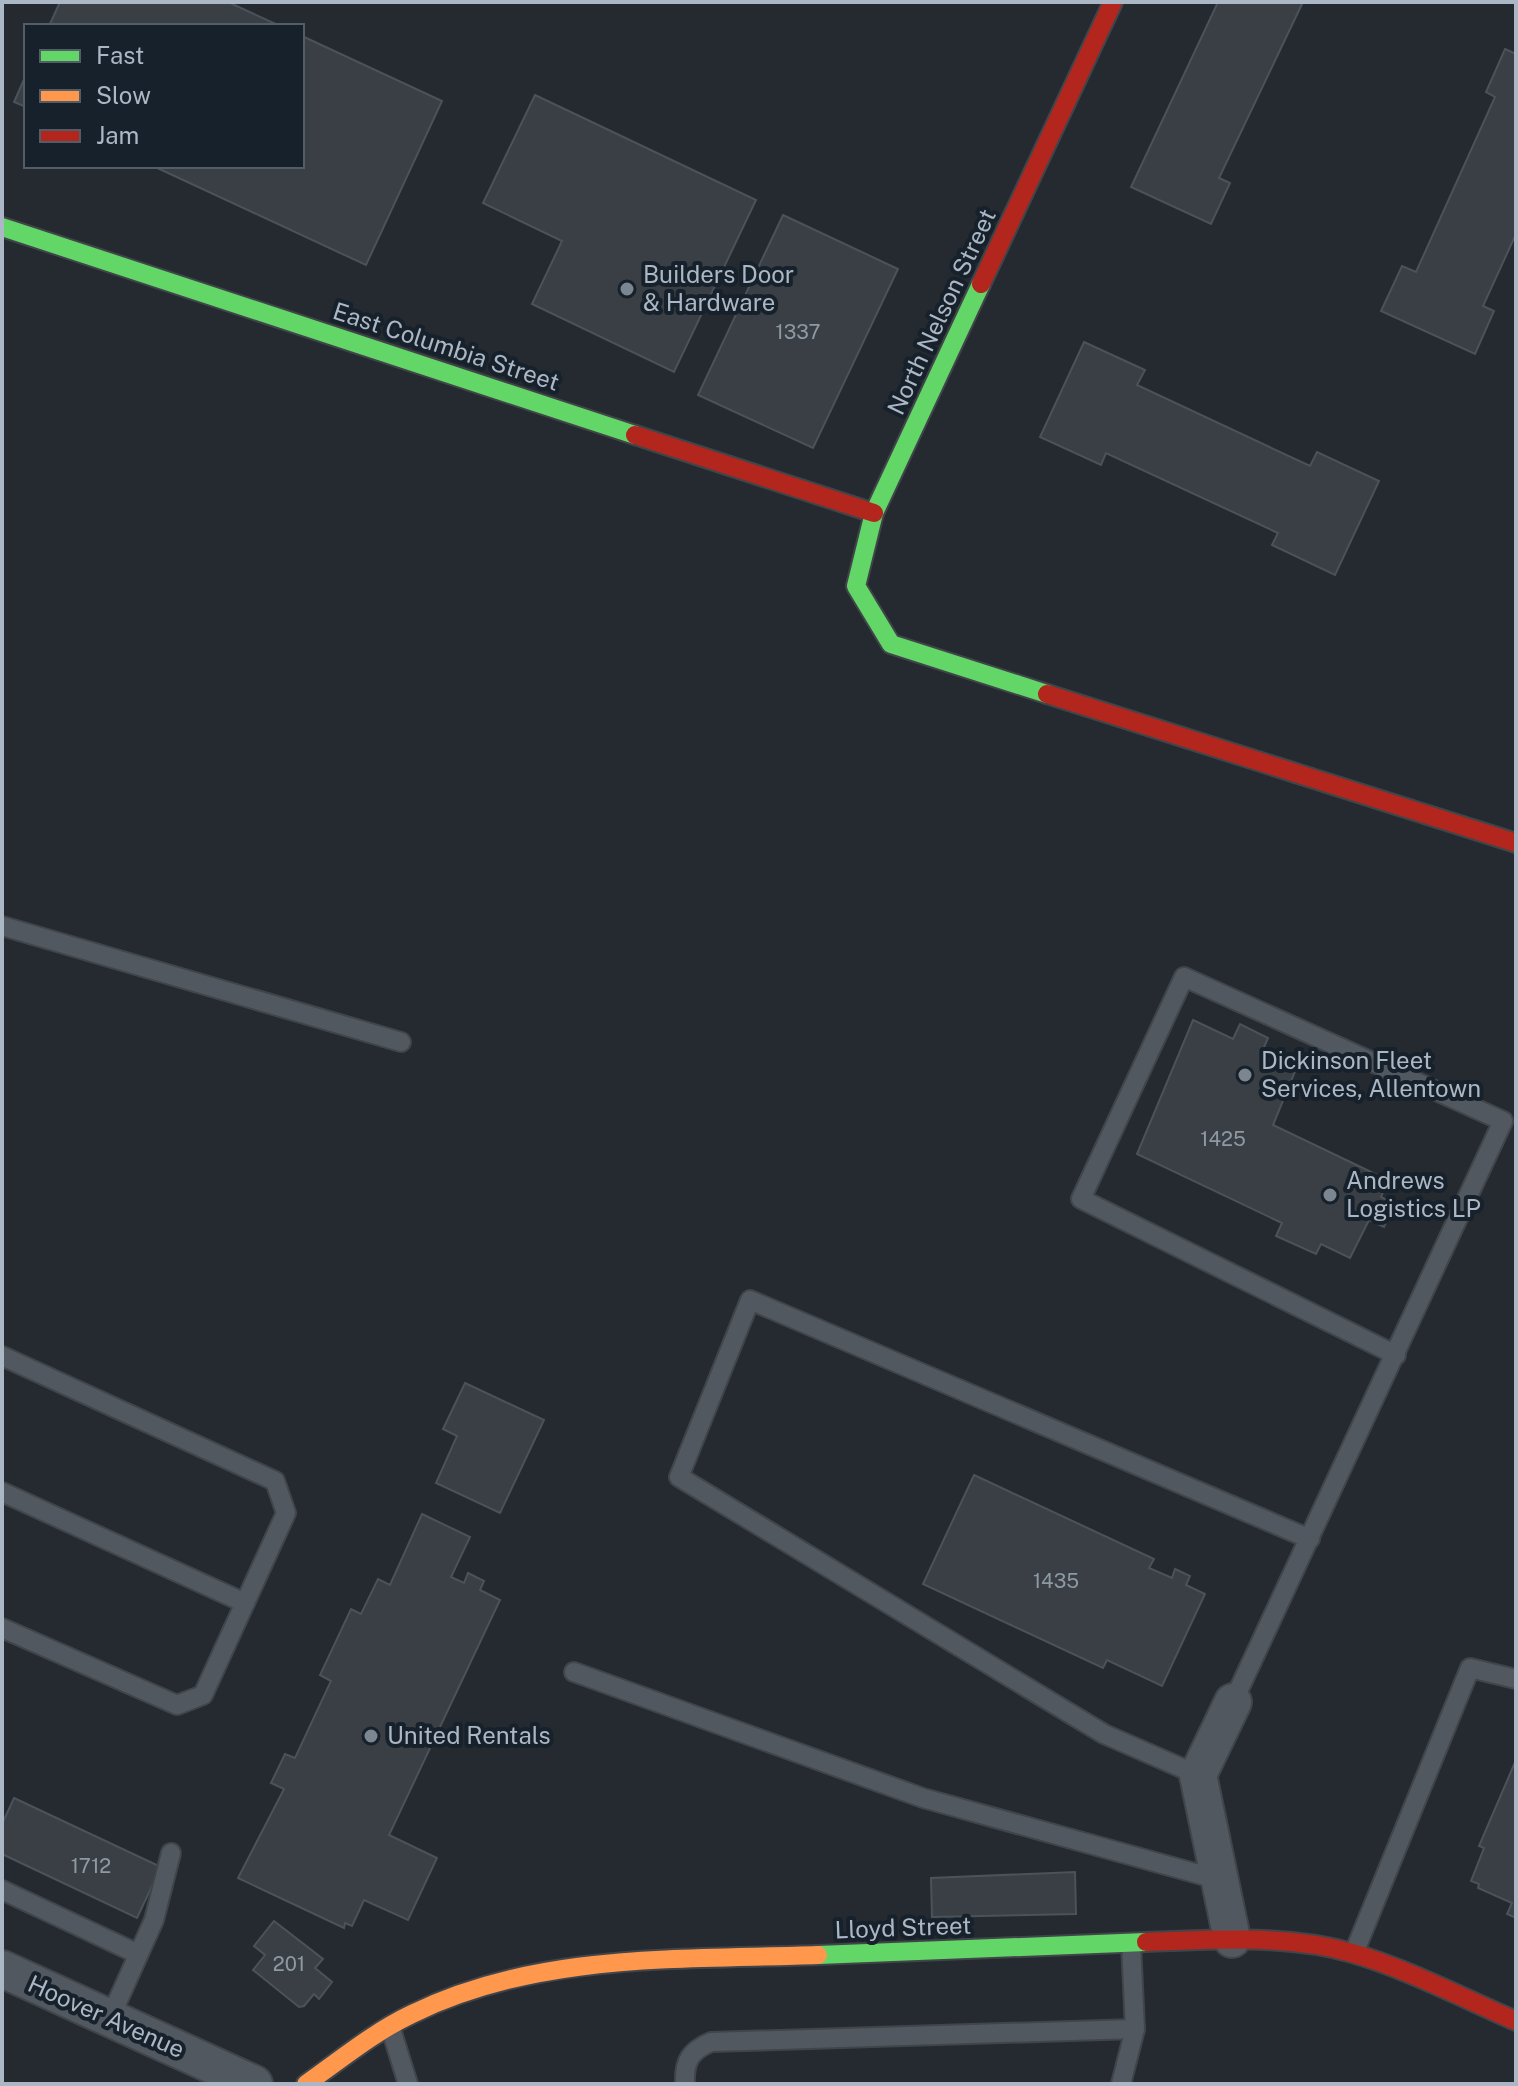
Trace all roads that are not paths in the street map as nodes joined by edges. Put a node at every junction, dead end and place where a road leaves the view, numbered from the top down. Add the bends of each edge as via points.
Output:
1 (1113, 2) edge
2 (2, 227) edge
3 (874, 513) junction
4 (1516, 843) edge
5 (2, 926) edge
6 (401, 1042) dead end
7 (1510, 1119) edge
8 (1396, 1355) junction
9 (2, 1356) edge
10 (2, 1492) edge
11 (1310, 1539) junction
12 (245, 1603) junction
13 (2, 1628) edge
14 (574, 1672) dead end
15 (1516, 1679) edge
16 (1233, 1702) joint
17 (1198, 1775) junction
18 (171, 1853) dead end
19 (1220, 1880) junction
20 (2, 1890) edge
21 (1232, 1939) junction
22 (1131, 1943) junction
23 (1354, 1953) junction
24 (138, 1954) junction
25 (2, 1969) edge
26 (110, 2018) junction
27 (1516, 2021) edge
28 (390, 2026) junction
29 (1135, 2029) junction
30 (254, 2084) edge
31 (306, 2084) edge
32 (408, 2084) edge
33 (685, 2084) edge
34 (1121, 2084) edge

1 - 3 street, North Nelson Street
2 - 3 street, East Columbia Street
3 - 4 street, North Nelson Street via 856,586 891,644
5 - 6 lane
7 - 8 lane
7 - 8 lane via 1184,977 1081,1199
8 - 11 lane
9 - 12 lane via 275,1481 286,1513
10 - 12 lane
11 - 16 lane
11 - 17 lane via 750,1300 679,1477 1104,1734
12 - 13 lane via 203,1695 177,1705
14 - 19 lane via 923,1798
15 - 23 lane via 1470,1668
16 - 17 street
17 - 19 street
18 - 24 lane via 154,1920
19 - 21 street
20 - 24 lane
21 - 22 street, Lloyd Street
21 - 23 street, Lloyd Street via 1311,1944
22 - 28 street, Lloyd Street via 583,1964 494,1982
22 - 29 lane
23 - 27 street, Lloyd Street
24 - 26 lane
25 - 26 street, Hoover Avenue
26 - 30 street, Hoover Avenue
28 - 31 street, Lloyd Street
28 - 32 lane
29 - 33 lane via 711,2042 688,2057
29 - 34 lane

